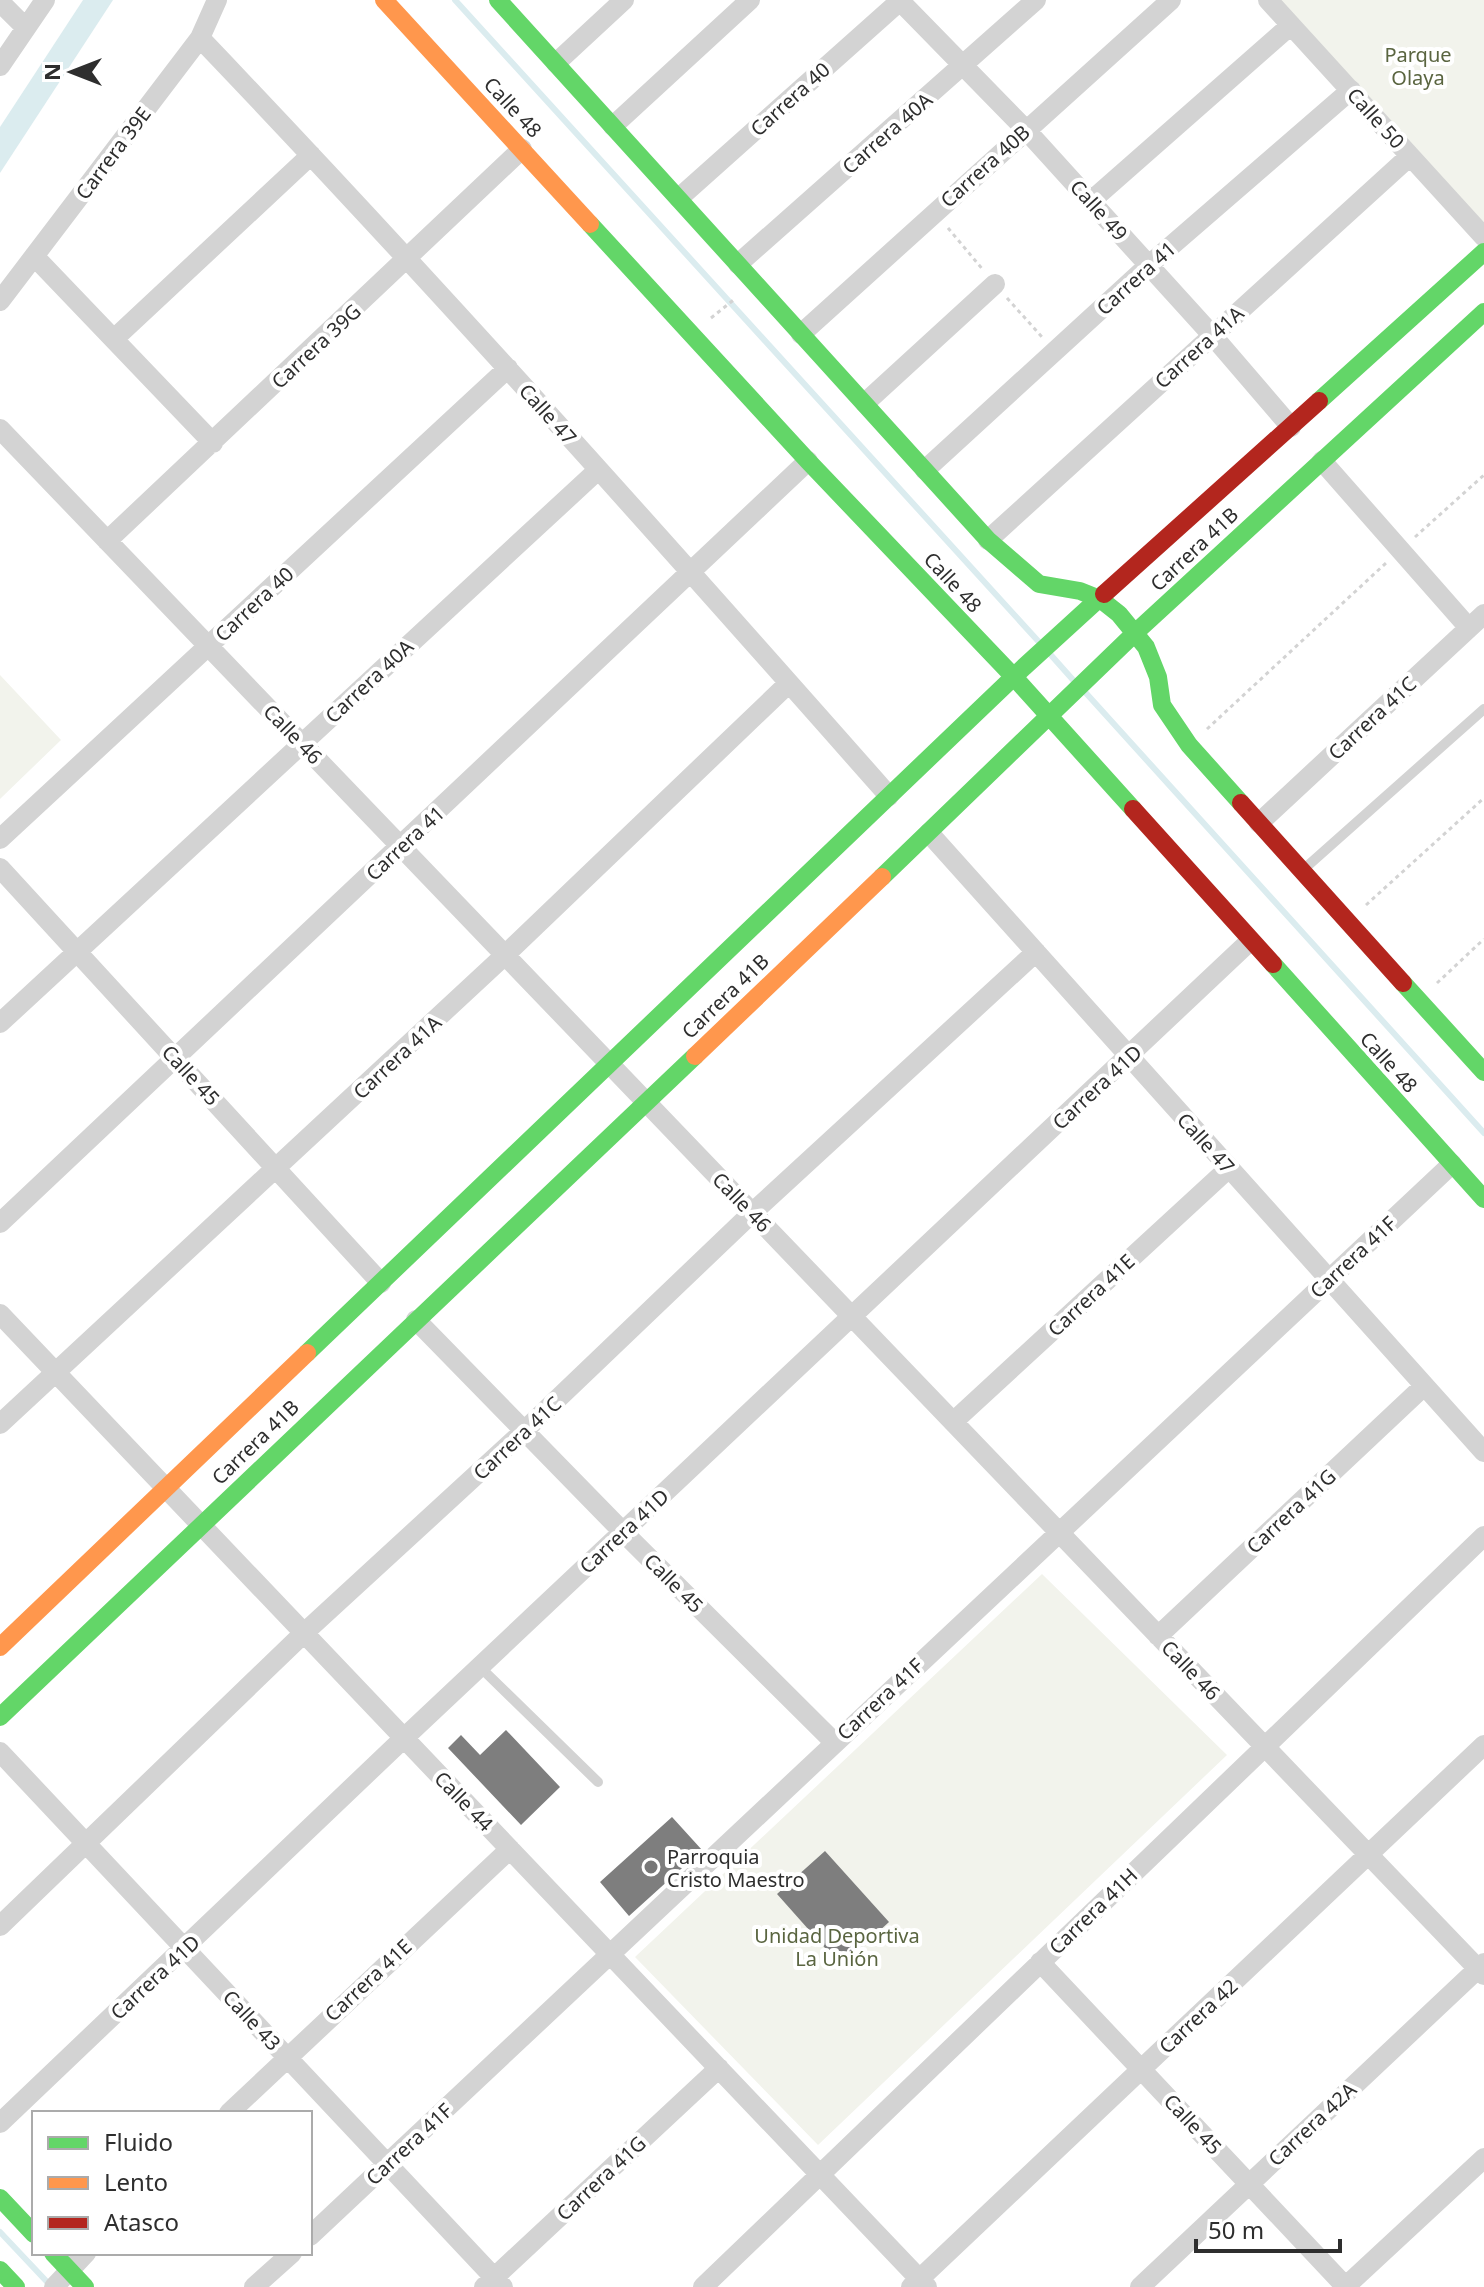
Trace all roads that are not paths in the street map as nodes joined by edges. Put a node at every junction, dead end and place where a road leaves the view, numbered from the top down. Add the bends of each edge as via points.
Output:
1 (45, 0) edge
2 (217, 0) edge
3 (384, 0) edge
4 (498, 0) edge
5 (624, 0) edge
6 (750, 0) edge
7 (900, 0) edge
8 (1036, 0) edge
9 (1171, 0) edge
10 (1268, 0) edge
11 (0, 2) edge
12 (1291, 25) junction
13 (26, 28) junction
14 (200, 38) junction
15 (556, 63) junction
16 (0, 66) edge
17 (962, 66) junction
18 (1351, 90) junction
19 (613, 126) junction
20 (1026, 130) junction
21 (522, 149) junction
22 (311, 155) junction
23 (1410, 156) junction
24 (679, 198) junction
25 (1091, 201) junction
26 (1484, 237) edge
27 (1484, 252) edge
28 (34, 256) junction
29 (408, 258) junction
30 (738, 264) junction
31 (1149, 265) junction
32 (995, 284) dead end
33 (0, 301) edge
34 (1484, 312) edge
35 (801, 334) junction
36 (1212, 335) junction
37 (115, 338) junction
38 (508, 368) junction
39 (865, 403) junction
40 (1291, 427) junction
41 (0, 429) edge
42 (213, 443) junction
43 (808, 461) junction
44 (1322, 461) junction
45 (598, 470) junction
46 (925, 470) junction
47 (988, 540) junction
48 (107, 541) junction
49 (692, 572) junction
50 (1100, 599) junction
51 (1477, 621) edge
52 (1136, 632) junction
53 (209, 646) junction
54 (1014, 677) junction
55 (788, 684) junction
56 (1484, 709) edge
57 (1049, 719) junction
58 (302, 743) junction
59 (889, 796) junction
60 (1259, 823) junction
61 (929, 833) junction
62 (0, 839) edge
63 (401, 847) junction
64 (0, 868) edge
65 (1302, 870) junction
66 (1250, 941) junction
67 (77, 952) junction
68 (1036, 952) junction
69 (505, 955) junction
70 (0, 1023) edge
71 (1130, 1057) junction
72 (175, 1058) junction
73 (609, 1064) junction
74 (1484, 1072) edge
75 (646, 1102) junction
76 (1452, 1164) junction
77 (1229, 1168) junction
78 (277, 1169) junction
79 (1484, 1199) edge
80 (752, 1213) junction
81 (0, 1223) edge
82 (1329, 1279) junction
83 (381, 1283) junction
84 (0, 1314) edge
85 (851, 1316) junction
86 (416, 1320) junction
87 (55, 1371) junction
88 (1424, 1386) junction
89 (953, 1422) junction
90 (0, 1424) edge
91 (525, 1430) junction
92 (1484, 1452) edge
93 (166, 1488) junction
94 (200, 1524) junction
95 (623, 1532) junction
96 (1059, 1532) junction
97 (1484, 1536) edge
98 (304, 1633) junction
99 (1158, 1636) junction
100 (0, 1647) edge
101 (480, 1667) junction
102 (0, 1717) edge
103 (404, 1738) junction
104 (834, 1742) junction
105 (1484, 1745) edge
106 (1264, 1747) junction
107 (0, 1752) edge
108 (598, 1782) dead end
109 (87, 1844) junction
110 (510, 1849) junction
111 (1368, 1855) junction
112 (0, 1926) edge
113 (185, 1949) junction
114 (609, 1953) junction
115 (1040, 1962) junction
116 (1482, 1969) edge
117 (286, 2057) junction
118 (719, 2068) junction
119 (1141, 2069) junction
120 (231, 2111) edge
121 (0, 2123) edge
122 (1484, 2158) edge
123 (388, 2165) junction
124 (819, 2173) junction
125 (1249, 2183) junction
126 (0, 2198) edge
127 (32, 2232) edge
128 (312, 2234) edge
129 (54, 2255) edge
130 (84, 2255) edge
131 (290, 2255) edge
132 (0, 2270) edge
133 (61, 2278) edge
134 (494, 2284) edge
135 (919, 2284) edge
136 (16, 2287) edge
137 (85, 2287) edge
138 (254, 2287) edge
139 (703, 2287) edge
140 (1140, 2287) edge
141 (1346, 2287) edge

1 - 13 street
2 - 14 street, Carrera 39E
3 - 21 street, Calle 48
4 - 15 street
5 - 15 street
6 - 19 street
7 - 17 street, Calle 49
7 - 24 street, Carrera 40
8 - 17 street, Carrera 40A
9 - 20 street, Carrera 40B
10 - 12 street, Calle 50
11 - 13 street
12 - 18 street, Calle 50
12 - 25 street
13 - 16 street
14 - 22 street, Calle 47
14 - 28 street, Carrera 39E
15 - 19 street
17 - 20 street, Calle 49
17 - 30 street, Carrera 40A
18 - 23 street, Calle 50
18 - 31 street, Carrera 41
19 - 24 street
20 - 25 street, Calle 49
20 - 35 street, Carrera 40B
21 - 29 street, Carrera 39G
21 - 43 street, Calle 48
22 - 29 street, Calle 47
22 - 37 street
23 - 26 street, Calle 50
23 - 36 street, Carrera 41A
24 - 30 street
25 - 31 street, Calle 49
27 - 40 street, Carrera 41B
28 - 33 street, Carrera 39E
28 - 37 street
29 - 38 street, Calle 47
29 - 42 street, Carrera 39G
30 - 35 street
31 - 36 street, Calle 49
31 - 46 street, Carrera 41
32 - 39 street
34 - 44 street, Carrera 41B
35 - 39 street
36 - 40 street, Calle 49
36 - 47 street, Carrera 41A
37 - 42 street
38 - 45 street, Calle 47
38 - 53 street, Carrera 40
39 - 46 street
40 - 50 street, Carrera 41B
41 - 48 street, Calle 46
42 - 48 street, Carrera 39G
43 - 49 street, Carrera 41
43 - 54 street, Calle 48
44 - 51 street via 1400,550
44 - 52 street, Carrera 41B
45 - 49 street, Calle 47
45 - 58 street, Carrera 40A
46 - 47 street
47 - 50 street via 1039,584
48 - 53 street, Calle 46
49 - 55 street, Calle 47
49 - 63 street, Carrera 41
50 - 52 street
50 - 54 street, Carrera 41B
51 - 60 street, Carrera 41C
52 - 57 street, Carrera 41B
52 - 60 street via 1158,677 1162,705 1189,745
53 - 58 street, Calle 46
53 - 62 street, Carrera 40
54 - 57 street, Calle 48
54 - 59 street, Carrera 41B
55 - 59 street, Calle 47
55 - 69 street, Carrera 41A
56 - 65 lane
57 - 61 street, Carrera 41B
57 - 66 street, Calle 48
58 - 63 street, Calle 46
58 - 67 street, Carrera 40A
59 - 73 street, Carrera 41B
60 - 65 street
61 - 68 street, Calle 47
61 - 75 street, Carrera 41B
63 - 69 street, Calle 46
63 - 72 street, Carrera 41
64 - 67 street, Calle 45
65 - 74 street
66 - 71 street, Carrera 41D
66 - 76 street, Calle 48
67 - 70 street, Carrera 40A
67 - 72 street, Calle 45
68 - 71 street, Calle 47
68 - 80 street, Carrera 41C
69 - 73 street, Calle 46
69 - 78 street, Carrera 41A
71 - 77 street, Calle 47
71 - 85 street, Carrera 41D
72 - 78 street, Calle 45
72 - 81 street, Carrera 41
73 - 75 street, Calle 46
73 - 83 street, Carrera 41B
75 - 80 street, Calle 46
75 - 86 street, Carrera 41B
76 - 79 street, Calle 48
76 - 82 street, Carrera 41F
77 - 82 street, Calle 47
77 - 89 street, Carrera 41E
78 - 83 street, Calle 45
78 - 87 street, Carrera 41A
80 - 85 street, Calle 46
80 - 91 street, Carrera 41C
82 - 88 street, Calle 47
82 - 96 street, Carrera 41F
83 - 93 street, Carrera 41B
84 - 87 street, Calle 44
85 - 89 street, Calle 46
85 - 95 street, Carrera 41D
86 - 91 street, Calle 45
86 - 94 street, Carrera 41B
87 - 90 street, Carrera 41A
87 - 93 street, Calle 44
88 - 92 street, Calle 47
88 - 99 street, Carrera 41G
89 - 96 street, Calle 46
91 - 95 street, Calle 45
91 - 98 street, Carrera 41C
93 - 94 street, Calle 44
93 - 100 street, Carrera 41B
94 - 98 street, Calle 44
94 - 102 street, Carrera 41B
95 - 101 street, Carrera 41D
95 - 104 street, Calle 45
96 - 99 street, Calle 46
96 - 104 street, Carrera 41F
97 - 106 street, Carrera 41H
98 - 103 street, Calle 44
98 - 109 street, Carrera 41C
99 - 106 street, Calle 46
101 - 103 street, Carrera 41D
101 - 108 lane
103 - 110 street, Calle 44
103 - 113 street, Carrera 41D
104 - 114 street, Carrera 41F
105 - 111 street, Carrera 42
106 - 111 street, Calle 46
106 - 115 street, Carrera 41H
107 - 109 street, Calle 43
109 - 112 street, Carrera 41C
109 - 113 street, Calle 43
110 - 114 street, Calle 44
110 - 117 street, Carrera 41E
111 - 116 street, Calle 46
111 - 119 street, Carrera 42
113 - 117 street, Calle 43
113 - 121 street, Carrera 41D
114 - 118 street, Calle 44
114 - 123 street, Carrera 41F
115 - 119 street, Calle 45
115 - 124 street, Carrera 41H
116 - 125 street, Carrera 42A
117 - 120 street, Carrera 41E
117 - 123 street, Calle 43
118 - 124 street, Calle 44
118 - 134 street, Carrera 41G
119 - 125 street, Calle 45
119 - 135 street, Carrera 42
122 - 141 street
123 - 128 street, Carrera 41F
123 - 134 street, Calle 43
124 - 135 street, Calle 44
124 - 139 street, Carrera 41H
125 - 140 street, Carrera 42A
125 - 141 street, Calle 45
126 - 127 street
129 - 133 street
130 - 133 street
131 - 138 street
132 - 136 street
133 - 137 street

